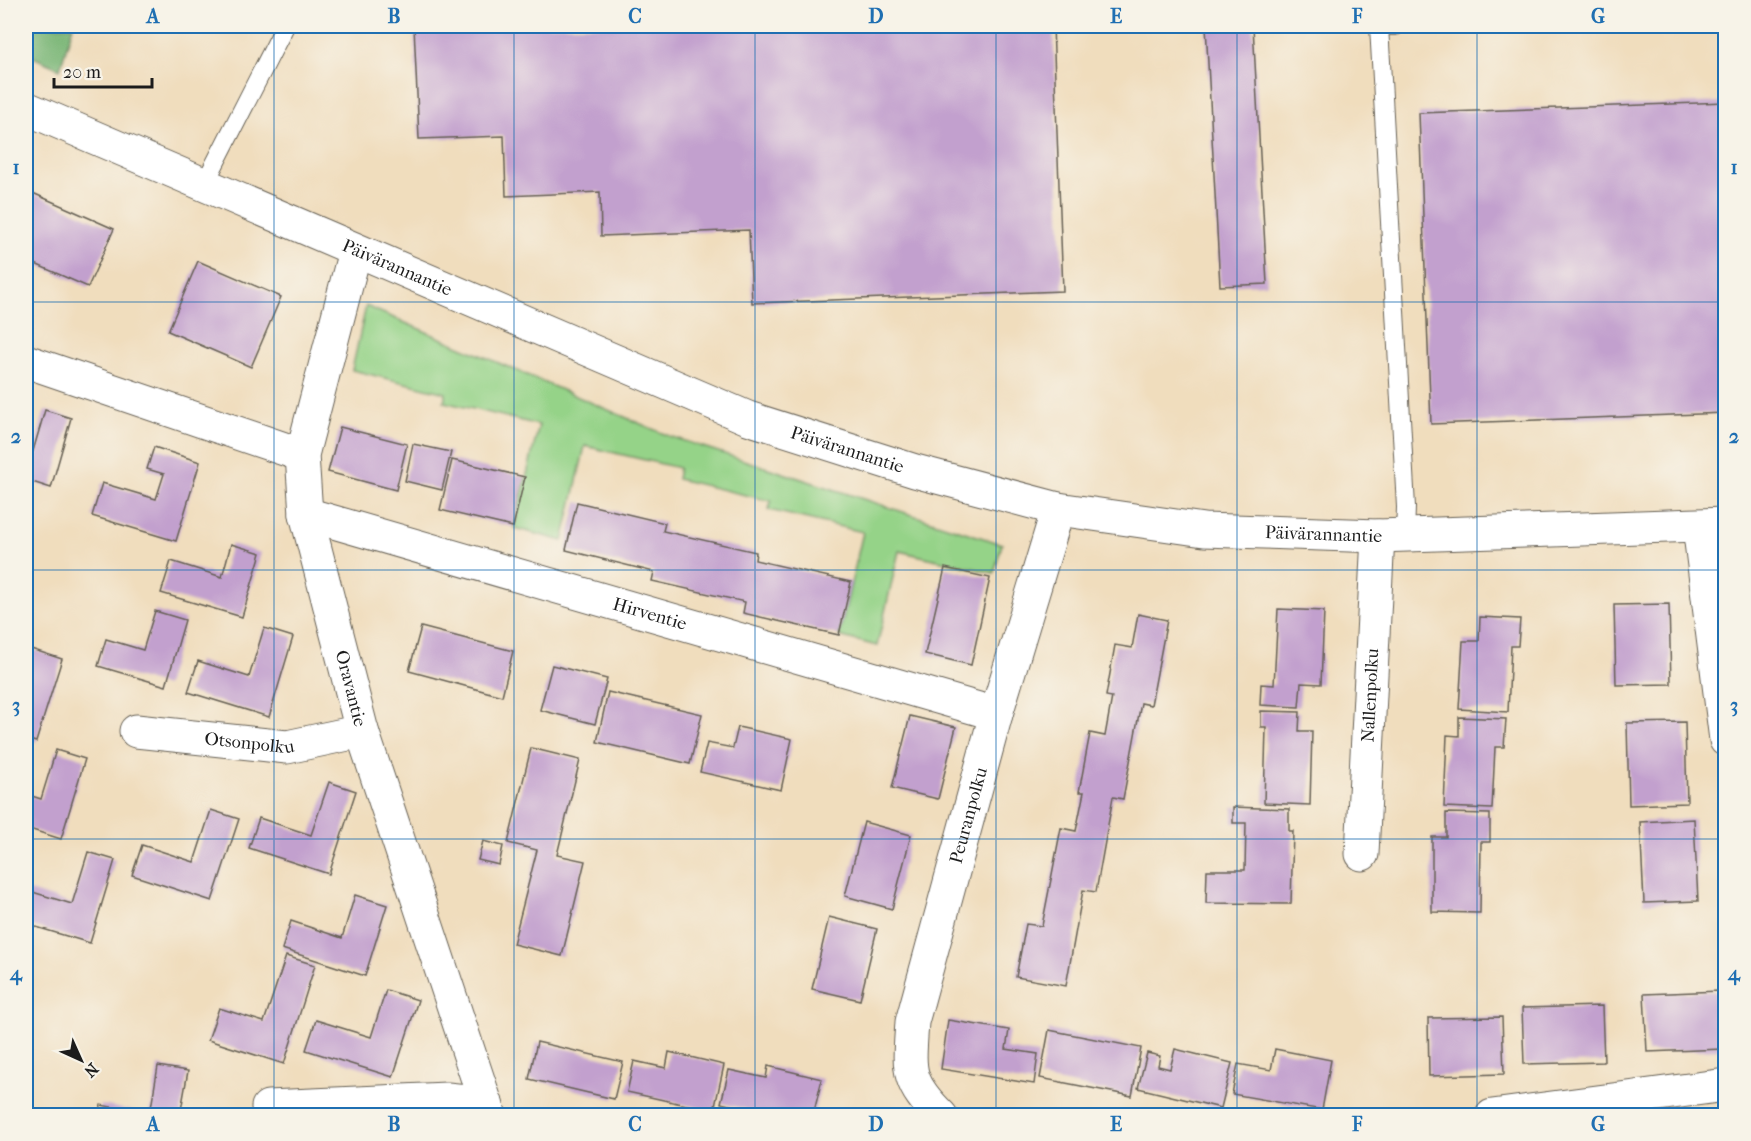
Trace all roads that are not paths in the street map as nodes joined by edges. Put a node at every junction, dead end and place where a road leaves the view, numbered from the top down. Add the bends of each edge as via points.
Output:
1 (285, 26) edge
2 (1396, 26) edge
3 (26, 108) edge
4 (204, 185) junction
5 (355, 251) junction
6 (26, 361) edge
7 (302, 455) junction
8 (1058, 509) junction
9 (306, 514) junction
10 (1712, 525) edge
11 (1392, 535) junction
12 (996, 714) junction
13 (136, 731) dead end
14 (362, 731) junction
15 (1725, 740) edge
16 (1362, 854) dead end
17 (1725, 1085) edge
18 (267, 1107) dead end
19 (488, 1109) edge
20 (941, 1116) edge
21 (1492, 1116) edge

1 - 4 lane
2 - 11 lane via 1379,26 1406,507
3 - 4 street, Päivärannantie
4 - 5 street, Päivärannantie
5 - 7 street, Oravantie
5 - 8 street, Päivärannantie via 748,418 915,471
6 - 7 street
7 - 9 street, Oravantie
8 - 11 street, Päivärannantie via 1204,530
8 - 12 street, Peuranpolku
9 - 12 street, Hirventie
9 - 14 street, Oravantie
10 - 11 street, Päivärannantie
10 - 15 street
11 - 16 street, Nallenpolku
12 - 20 street, Peuranpolku via 912,1022 909,1067 920,1095
13 - 14 street, Otsonpolku via 287,747
14 - 19 street, Oravantie
17 - 21 street
18 - 19 street via 447,1099

